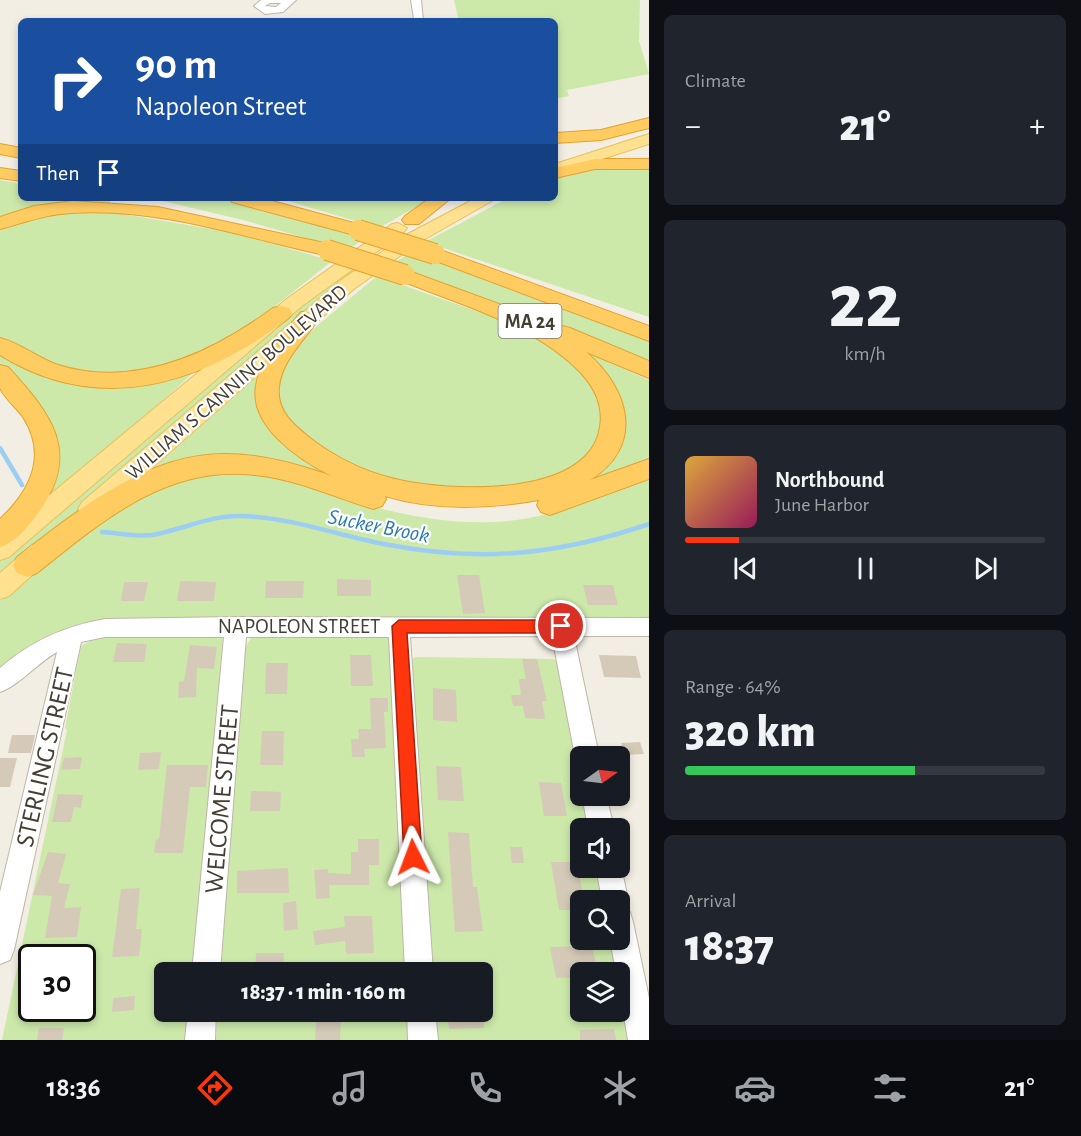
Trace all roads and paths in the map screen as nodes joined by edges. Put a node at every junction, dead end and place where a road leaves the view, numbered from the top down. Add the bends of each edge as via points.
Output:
1 (416, 0) edge
2 (419, 18) edge
3 (649, 125) edge
4 (558, 138) edge
5 (649, 139) edge
6 (0, 142) edge
7 (18, 145) edge
8 (0, 149) edge
9 (18, 152) edge
10 (558, 153) edge
11 (649, 164) edge
12 (558, 170) edge
13 (558, 170) edge
14 (0, 173) edge
15 (18, 176) edge
16 (144, 201) edge
17 (250, 201) edge
18 (274, 201) edge
19 (438, 201) edge
20 (447, 201) edge
21 (483, 201) edge
22 (412, 220) junction
23 (0, 223) edge
24 (350, 228) junction
25 (323, 249) junction
26 (442, 257) junction
27 (407, 276) junction
28 (281, 313) junction
29 (309, 317) junction
30 (649, 320) edge
31 (649, 334) edge
32 (0, 345) edge
33 (649, 369) edge
34 (0, 373) edge
35 (649, 469) edge
36 (0, 536) edge
37 (0, 550) edge
38 (27, 565) junction
39 (0, 588) edge
40 (236, 626) junction
41 (399, 626) junction
42 (561, 626) junction
43 (649, 627) edge
44 (72, 635) junction
45 (0, 682) edge
46 (585, 746) edge
47 (0, 950) edge
48 (625, 950) edge
49 (207, 962) edge
50 (418, 962) edge
51 (201, 1022) edge
52 (422, 1022) edge
53 (200, 1040) edge
54 (423, 1040) edge
55 (643, 1040) edge

1 - 2 street
3 - 4 highway via 601,135
3 - 10 main road
5 - 12 main road
6 - 7 highway
8 - 9 highway
11 - 13 highway via 595,164
14 - 15 highway
16 - 25 highway, MA 24
17 - 24 highway, MA 24
18 - 24 highway
19 - 22 highway
20 - 22 main road, WILLIAM S CANNING BOULEVARD
21 - 29 main road, WILLIAM S CANNING BOULEVARD via 399,247
22 - 28 main road, WILLIAM S CANNING BOULEVARD via 347,262
23 - 25 highway via 45,208 103,206 191,220
24 - 26 highway, MA 24, bridge
25 - 27 highway, MA 24, bridge
26 - 30 highway via 524,278
26 - 31 highway, MA 24
27 - 29 highway via 538,330 583,362 604,387 613,408 614,431 596,463 558,484 526,493 474,498 405,491 335,467 286,432 273,415 267,397 267,380 273,364
27 - 33 highway, MA 24
28 - 32 highway via 217,354 180,369 138,377 73,377 36,366
28 - 37 main road, WILLIAM S CANNING BOULEVARD
29 - 38 main road, WILLIAM S CANNING BOULEVARD
34 - 36 highway via 36,414 46,436 49,456 47,476 37,498
35 - 38 highway via 552,504 516,512 467,514 401,507 255,465 206,465 160,477 120,497
38 - 39 main road, WILLIAM S CANNING BOULEVARD
40 - 41 street, NAPOLEON STREET
40 - 44 street, NAPOLEON STREET via 121,627
40 - 49 street, WELCOME STREET
41 - 42 street, NAPOLEON STREET
41 - 50 street
42 - 43 street, NAPOLEON STREET
42 - 46 street
44 - 45 street, NAPOLEON STREET via 40,648
44 - 47 street, STERLING STREET
48 - 55 street
51 - 53 street
52 - 54 street

